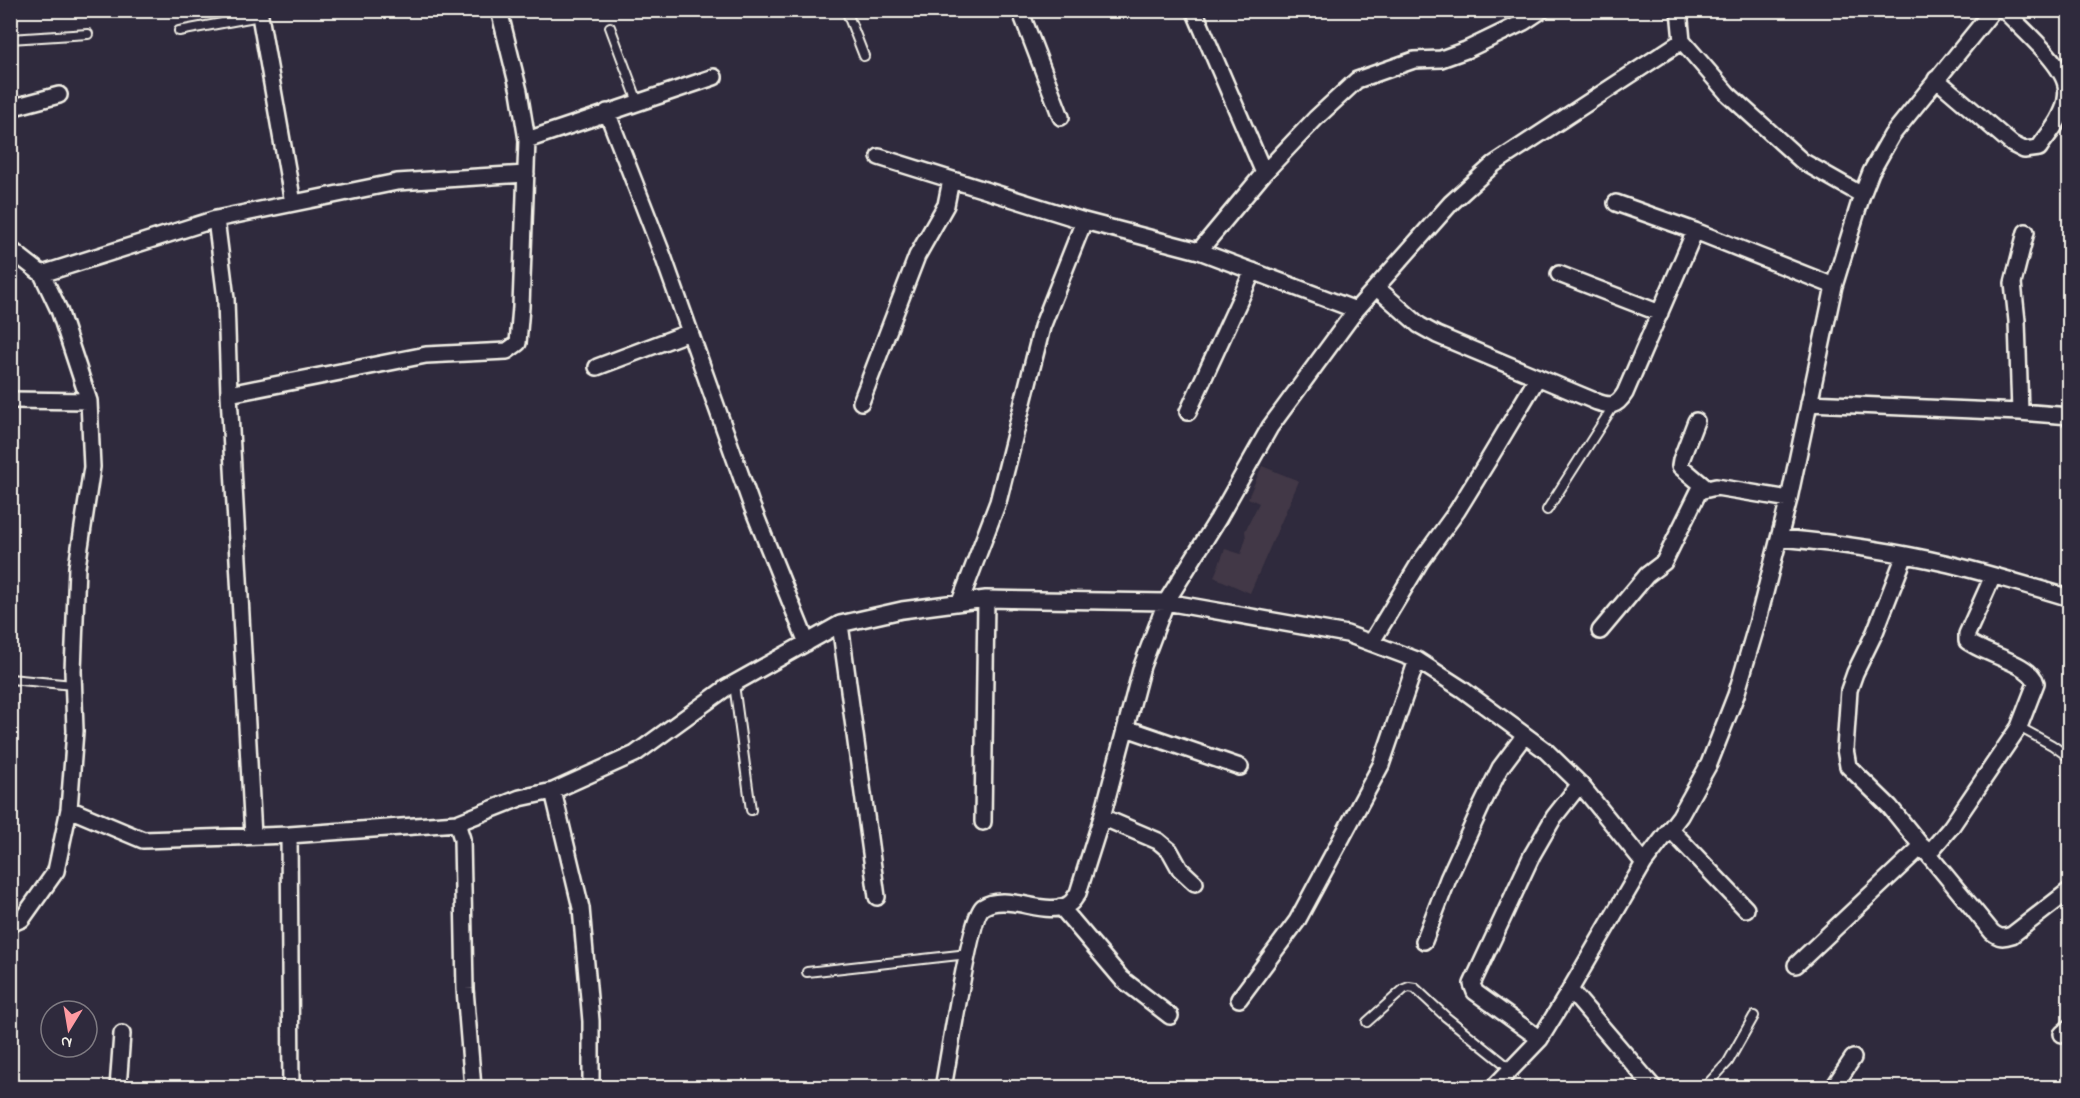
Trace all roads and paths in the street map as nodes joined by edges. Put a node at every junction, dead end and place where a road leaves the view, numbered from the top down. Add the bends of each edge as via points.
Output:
1 (499, 10) edge
2 (846, 10) edge
3 (1020, 10) edge
4 (1194, 10) edge
5 (1542, 10) edge
6 (1679, 10) edge
7 (1993, 10) edge
8 (2004, 10) edge
9 (260, 13) edge
10 (610, 27) dead end
11 (179, 31) dead end
12 (88, 34) dead end
13 (10, 39) edge
14 (1682, 41) junction
15 (864, 56) dead end
16 (714, 77) dead end
17 (1936, 79) junction
18 (59, 95) dead end
19 (638, 102) junction
20 (10, 108) edge
21 (607, 112) junction
22 (1061, 117) dead end
23 (527, 140) junction
24 (879, 157) dead end
25 (1264, 173) junction
26 (526, 174) junction
27 (951, 180) junction
28 (1862, 195) junction
29 (293, 203) junction
30 (1616, 203) dead end
31 (216, 219) junction
32 (1084, 221) junction
33 (1695, 231) junction
34 (2026, 232) dead end
35 (10, 249) edge
36 (1199, 251) junction
37 (1253, 272) junction
38 (42, 274) junction
39 (1559, 274) dead end
40 (1834, 286) junction
41 (1377, 288) junction
42 (1356, 310) junction
43 (1660, 313) junction
44 (690, 332) junction
45 (597, 367) dead end
46 (1538, 377) junction
47 (229, 394) junction
48 (10, 400) edge
49 (89, 401) junction
50 (861, 402) dead end
51 (1809, 403) junction
52 (1614, 405) junction
53 (1188, 412) dead end
54 (2020, 412) junction
55 (2070, 416) edge
56 (1696, 421) dead end
57 (1706, 488) junction
58 (1789, 499) junction
59 (1547, 510) dead end
60 (1780, 538) junction
61 (1905, 555) junction
62 (1993, 576) junction
63 (2070, 598) edge
64 (986, 599) junction
65 (960, 602) junction
66 (1166, 602) junction
67 (840, 624) junction
68 (1600, 631) dead end
69 (807, 643) junction
70 (1371, 643) junction
71 (1418, 660) junction
72 (10, 679) edge
73 (734, 684) junction
74 (73, 685) junction
75 (2019, 727) junction
76 (1126, 728) junction
77 (1524, 736) junction
78 (2070, 758) edge
79 (1240, 767) dead end
80 (1580, 784) junction
81 (554, 790) junction
82 (69, 809) junction
83 (751, 810) dead end
84 (1102, 817) junction
85 (983, 822) dead end
86 (457, 823) junction
87 (1670, 829) junction
88 (289, 835) junction
89 (253, 836) junction
90 (1925, 850) junction
91 (1644, 863) junction
92 (1195, 883) dead end
93 (2070, 890) edge
94 (877, 897) dead end
95 (1061, 908) junction
96 (1746, 909) dead end
97 (10, 924) edge
98 (1424, 941) dead end
99 (968, 954) junction
100 (1796, 965) dead end
101 (807, 972) dead end
102 (1570, 990) junction
103 (1239, 999) dead end
104 (1170, 1016) dead end
105 (1754, 1016) dead end
106 (1368, 1022) dead end
107 (122, 1034) dead end
108 (1540, 1039) junction
109 (1853, 1058) dead end
110 (1511, 1069) junction
111 (118, 1088) edge
112 (291, 1088) edge
113 (473, 1088) edge
114 (591, 1088) edge
115 (943, 1088) edge
116 (1493, 1088) edge
117 (1654, 1088) edge
118 (1704, 1088) edge
119 (1833, 1088) edge

1 - 23 street
2 - 15 lane
3 - 22 street
4 - 25 street
5 - 25 street via 1466,50 1441,59 1414,60 1357,80
6 - 14 street
7 - 17 street
8 - 17 street via 2052,61 2066,85 2060,117 2038,148 2024,150 2012,144
9 - 11 lane
9 - 29 street
10 - 19 lane
12 - 13 lane
14 - 28 street via 1728,94 1785,147
14 - 41 street via 1494,164 1451,203
16 - 19 street
17 - 28 street via 1893,135
18 - 20 street
19 - 21 street
21 - 23 street
21 - 44 street
23 - 26 street
24 - 27 street
25 - 36 street
26 - 29 street via 397,182
26 - 47 street via 519,339 513,347 507,351 426,355
27 - 32 street
27 - 50 street via 946,205 917,256
28 - 40 street
29 - 31 street
30 - 33 street
31 - 38 street
31 - 47 street via 226,299
32 - 36 street
32 - 65 street via 1042,327 998,502
33 - 40 street
33 - 43 street
34 - 54 street via 2013,283
35 - 38 street
36 - 37 street
37 - 42 street
37 - 53 street
38 - 49 street via 59,310
39 - 43 street
40 - 51 street
41 - 42 street
41 - 46 street via 1419,325 1437,335
42 - 66 street via 1270,427
43 - 52 street via 1625,393
44 - 45 street
44 - 69 street via 751,504
46 - 52 street
46 - 70 street
47 - 89 street
48 - 49 street
49 - 74 street via 92,467 77,567
51 - 54 street
51 - 58 street
52 - 59 lane
54 - 55 street
56 - 57 street via 1680,466
57 - 58 street via 1737,489
57 - 68 street via 1699,491 1664,562 1647,575
58 - 60 street
60 - 61 street
60 - 87 street via 1736,694 1709,764
61 - 62 street
61 - 90 street via 1849,690 1845,749 1848,766 1890,807
62 - 63 street
62 - 75 street via 1967,641 2034,676 2036,683
64 - 65 street
64 - 66 street
64 - 85 street
65 - 67 street
66 - 70 street via 1347,634
66 - 76 street via 1142,666
67 - 69 street
67 - 94 street
69 - 73 street
70 - 71 street
71 - 77 street
71 - 103 street via 1381,765 1297,921
72 - 74 lane
73 - 81 street via 635,754
73 - 83 lane
74 - 82 street via 75,731
75 - 78 lane
75 - 90 street via 1951,827
76 - 79 street
76 - 84 street
77 - 80 street via 1545,750
77 - 98 street via 1496,777
80 - 91 street
80 - 108 street via 1554,817 1532,855 1472,984 1475,992
81 - 86 street via 520,798
81 - 114 street via 581,908 591,1021
82 - 89 street via 143,840
82 - 97 street via 56,871 22,919
84 - 92 street via 1158,841
84 - 95 street via 1078,893
86 - 88 street
86 - 113 street via 462,839 465,989
87 - 91 street
87 - 96 street
88 - 89 street
88 - 112 street
90 - 93 street via 1998,937 2012,935
90 - 100 street
91 - 102 street
95 - 99 street via 995,903 983,907
95 - 104 street via 1122,979
99 - 101 lane
99 - 115 street
102 - 108 street
102 - 117 street
105 - 118 lane via 1728,1062
106 - 110 lane via 1404,989 1415,988
107 - 111 street
108 - 110 street
109 - 119 street
110 - 116 street

